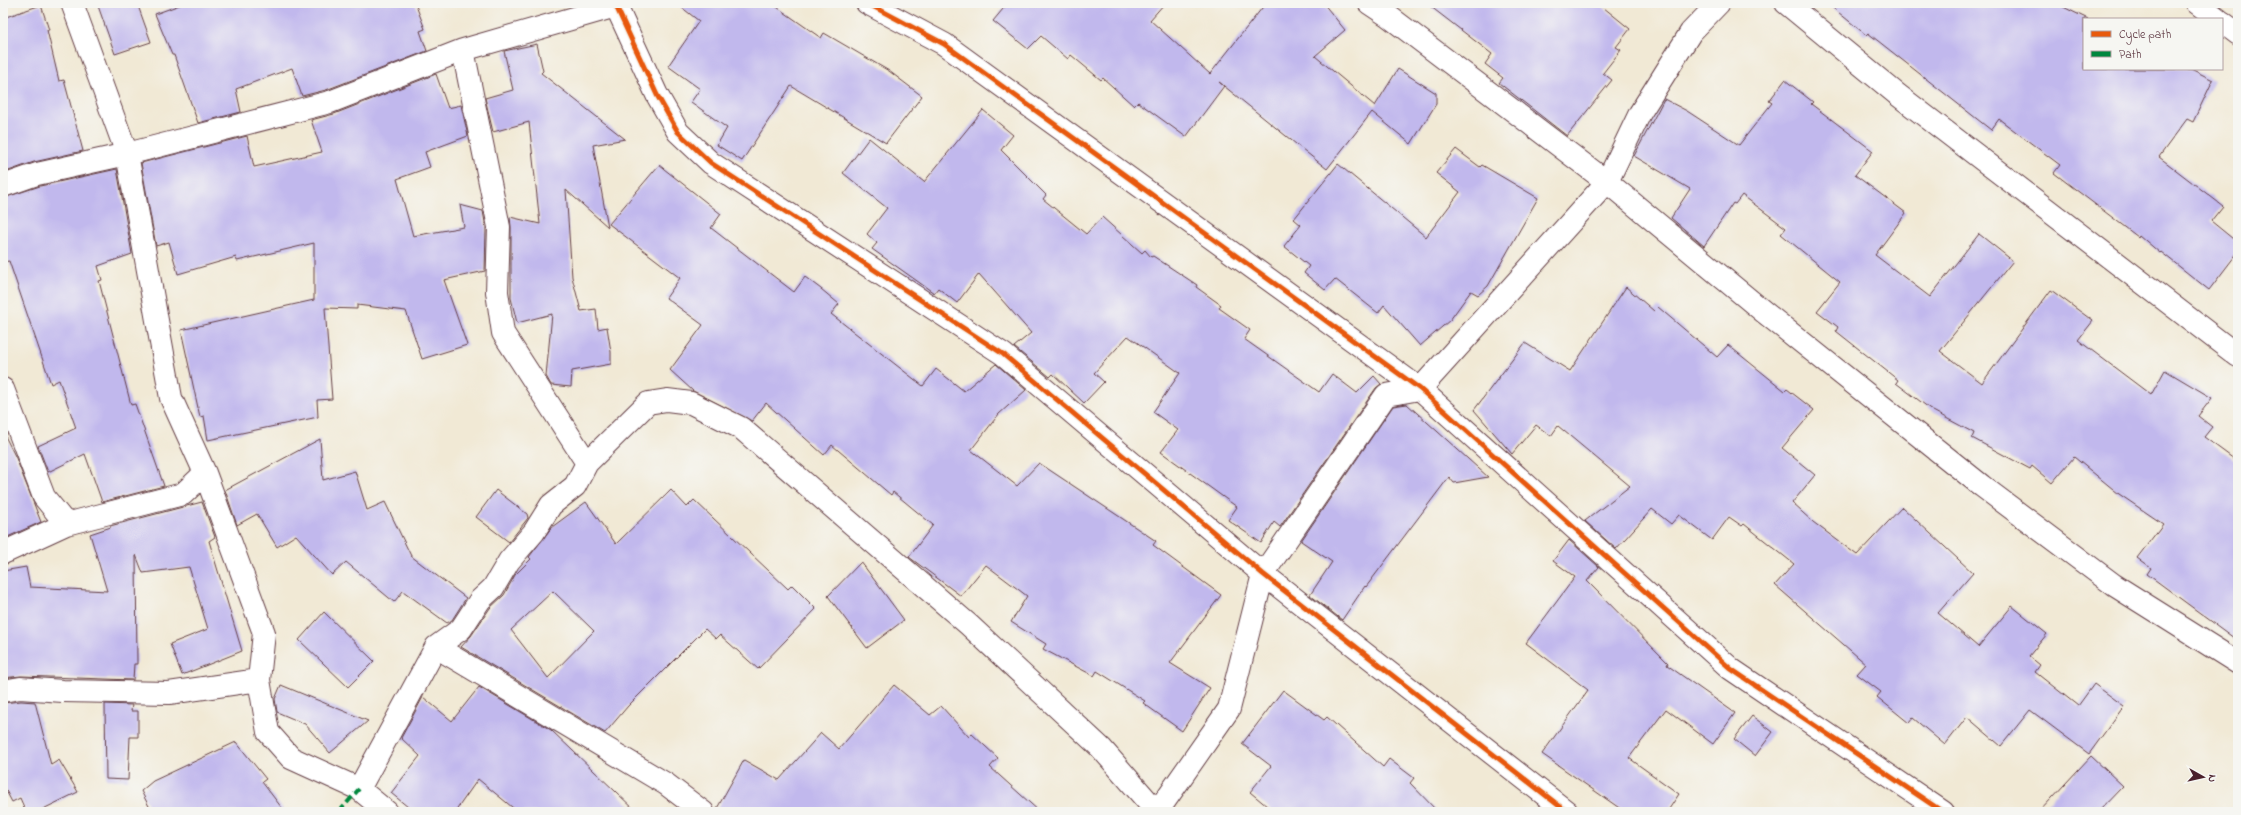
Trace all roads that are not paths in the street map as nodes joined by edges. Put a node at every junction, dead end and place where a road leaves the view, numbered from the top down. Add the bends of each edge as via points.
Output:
1 (72, 3) edge
2 (867, 3) edge
3 (1369, 3) edge
4 (1719, 3) edge
5 (1786, 3) edge
6 (2197, 3) edge
7 (618, 5) edge
8 (2217, 18) edge
9 (2223, 23) edge
10 (2238, 34) edge
11 (463, 50) junction
12 (127, 154) junction
13 (1607, 182) junction
14 (3, 186) edge
15 (2238, 356) edge
16 (3, 389) edge
17 (1420, 389) junction
18 (587, 463) junction
19 (206, 473) junction
20 (66, 524) junction
21 (3, 553) edge
22 (1263, 574) junction
23 (436, 647) junction
24 (2238, 663) edge
25 (258, 680) junction
26 (3, 691) edge
27 (359, 789) junction
28 (387, 812) edge
29 (703, 812) edge
30 (1157, 812) edge
31 (1567, 812) edge
32 (1943, 812) edge

1 - 12 street
2 - 17 street via 944,44
3 - 13 street
4 - 13 street via 1691,32 1640,113
5 - 15 street via 1898,95
6 - 8 street
7 - 11 street
7 - 22 street via 657,95 678,132 711,163 1003,354
9 - 10 street
11 - 12 street via 330,102
11 - 18 street via 499,227 497,292 503,333
12 - 14 street via 37,174
12 - 19 street via 171,398
13 - 17 street
13 - 24 street via 1764,312 1982,486 2114,585
16 - 20 street via 44,497
17 - 22 street via 1386,396
17 - 32 street via 1731,669
18 - 23 street via 575,486 551,505 534,532 509,560 492,588 480,600 461,629
18 - 30 street via 648,403 667,400 691,404 741,428 969,625 1101,748
19 - 20 street via 183,494
19 - 25 street via 264,633
20 - 21 street
22 - 30 street via 1229,709
22 - 31 street
23 - 27 street
23 - 29 street via 666,784
25 - 26 street via 169,692 20,688
25 - 27 street via 268,732 291,758
27 - 28 street

